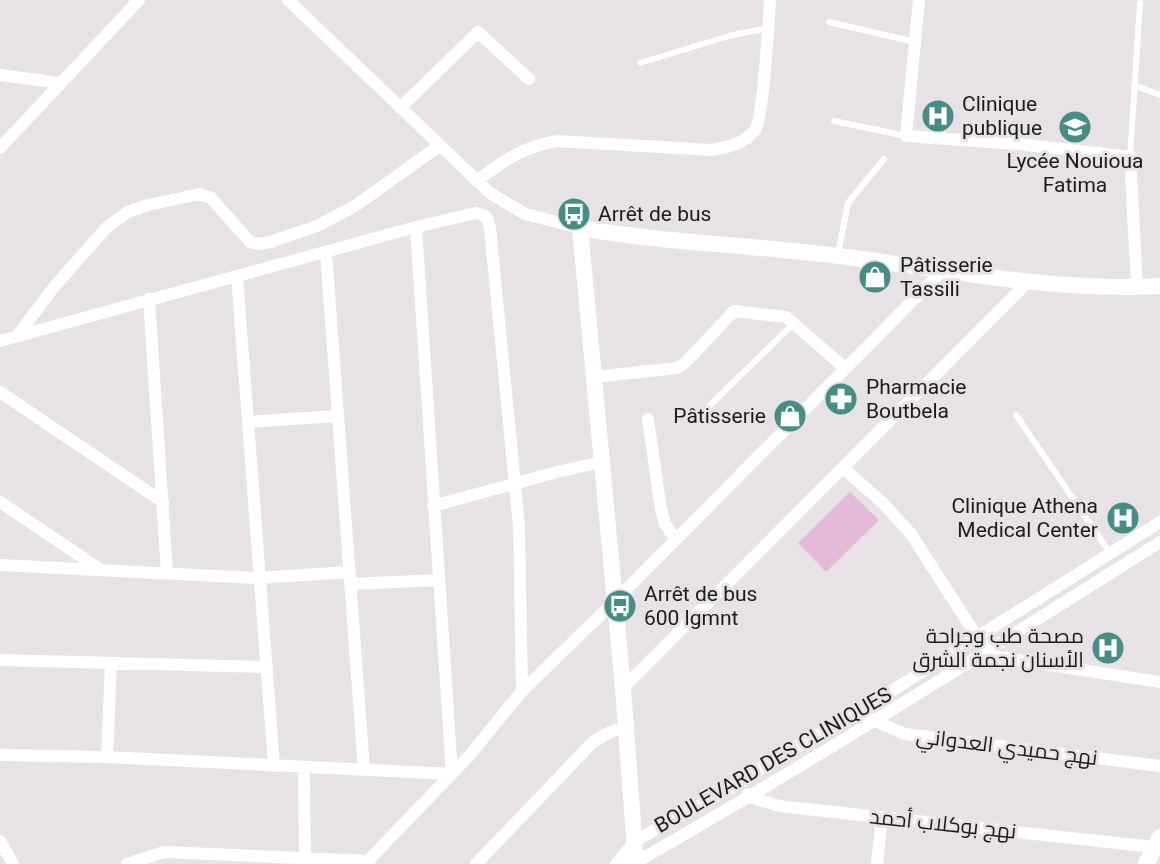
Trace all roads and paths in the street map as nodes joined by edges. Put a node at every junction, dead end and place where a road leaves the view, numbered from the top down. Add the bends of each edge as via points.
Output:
1 (139, 0) edge
2 (288, 0) edge
3 (770, 0) edge
4 (919, 0) edge
5 (1140, 3) dead end
6 (829, 22) dead end
7 (769, 28) junction
8 (915, 42) junction
9 (640, 63) dead end
10 (0, 75) edge
11 (528, 79) dead end
12 (60, 83) junction
13 (1134, 85) junction
14 (1160, 95) edge
15 (400, 108) junction
16 (834, 121) dead end
17 (906, 136) junction
18 (439, 146) junction
19 (0, 148) edge
20 (1130, 157) junction
21 (884, 159) dead end
22 (476, 181) junction
23 (416, 227) junction
24 (580, 228) junction
25 (326, 252) junction
26 (837, 256) junction
27 (943, 270) junction
28 (237, 276) junction
29 (1028, 282) junction
30 (1160, 286) edge
31 (1137, 288) junction
32 (149, 299) junction
33 (794, 322) junction
34 (17, 336) junction
35 (0, 341) edge
36 (845, 368) junction
37 (594, 377) junction
38 (0, 393) edge
39 (1016, 415) dead end
40 (338, 416) junction
41 (648, 419) dead end
42 (695, 420) dead end
43 (248, 422) junction
44 (602, 462) junction
45 (843, 468) junction
46 (514, 484) junction
47 (0, 502) edge
48 (163, 502) junction
49 (433, 506) junction
50 (1160, 522) edge
51 (676, 539) junction
52 (1160, 542) edge
53 (1110, 553) junction
54 (0, 565) edge
55 (99, 569) junction
56 (167, 573) junction
57 (260, 578) junction
58 (350, 578) junction
59 (439, 580) junction
60 (615, 601) junction
61 (977, 637) junction
62 (990, 650) junction
63 (0, 660) edge
64 (111, 663) junction
65 (267, 667) junction
66 (1160, 682) edge
67 (623, 688) junction
68 (522, 691) junction
69 (860, 711) junction
70 (872, 721) junction
71 (626, 727) junction
72 (0, 755) edge
73 (107, 757) junction
74 (274, 766) junction
75 (1160, 766) edge
76 (304, 767) junction
77 (365, 770) junction
78 (452, 774) junction
79 (740, 783) junction
80 (750, 797) junction
81 (882, 818) junction
82 (0, 841) edge
83 (635, 841) junction
84 (1157, 842) edge
85 (305, 858) junction
86 (367, 862) edge
87 (627, 863) edge
88 (13, 864) edge
89 (127, 864) edge
90 (476, 864) edge
91 (877, 864) edge
92 (1146, 864) edge

1 - 12 street
2 - 15 street
3 - 7 street
4 - 8 street
5 - 13 lane
6 - 8 lane
7 - 9 lane
7 - 22 street via 758,127 746,140 712,150 557,141 511,156
8 - 17 street
10 - 12 street
11 - 15 street via 478,32
12 - 19 street
13 - 14 lane
13 - 20 lane
15 - 18 street
16 - 17 lane
17 - 20 street
18 - 22 street
18 - 34 street via 355,206 317,226 270,242 250,242 211,198 200,194 128,212 107,227
20 - 31 street
21 - 26 lane via 848,203
22 - 24 street via 525,214
23 - 25 street
23 - 46 street via 476,213 488,220
23 - 49 street
24 - 26 street
24 - 37 street
25 - 28 street
25 - 40 street
26 - 27 street
27 - 29 street
27 - 36 street
28 - 32 street
28 - 43 street
29 - 31 street
29 - 45 street
30 - 31 street
32 - 34 street
32 - 48 street
33 - 36 street
33 - 37 street via 734,311 677,368
33 - 42 lane
34 - 35 street
36 - 51 street
37 - 44 street
38 - 48 street
39 - 53 lane
40 - 43 street
40 - 58 street
41 - 51 street via 661,510
43 - 57 street
44 - 46 street
44 - 60 street
45 - 61 street via 911,534
45 - 67 street
46 - 49 street
46 - 68 street
47 - 55 street
48 - 56 street
49 - 59 street
50 - 53 street, BOULEVARD DES CLINIQUES
51 - 60 street
52 - 62 street, BOULEVARD DES CLINIQUES
53 - 61 street, BOULEVARD DES CLINIQUES
54 - 55 street
55 - 56 street
56 - 57 street
57 - 58 street
57 - 65 street
58 - 59 street
58 - 77 street
59 - 78 street
60 - 67 street
60 - 68 street
61 - 62 street
61 - 69 street, BOULEVARD DES CLINIQUES
62 - 66 street via 1007,660
62 - 70 street, BOULEVARD DES CLINIQUES
63 - 64 street
64 - 65 street
64 - 73 street
65 - 74 street
67 - 71 street
68 - 78 street
69 - 70 street, نهج حميدي العدواني
69 - 79 street, BOULEVARD DES CLINIQUES
70 - 75 street, نهج حميدي العدواني via 905,734
70 - 80 street, BOULEVARD DES CLINIQUES
71 - 83 street
71 - 90 street via 593,742
72 - 73 street
73 - 74 street
74 - 76 street
76 - 77 street
76 - 85 street
77 - 78 street
78 - 86 street
79 - 80 street
79 - 83 street, BOULEVARD DES CLINIQUES
80 - 81 street, نهج بوكلاب أحمد via 779,806
80 - 87 street, BOULEVARD DES CLINIQUES
81 - 84 street, نهج بوكلاب أحمد
81 - 91 street
82 - 88 street
83 - 87 street
84 - 92 street
85 - 86 street
85 - 89 street via 164,852

